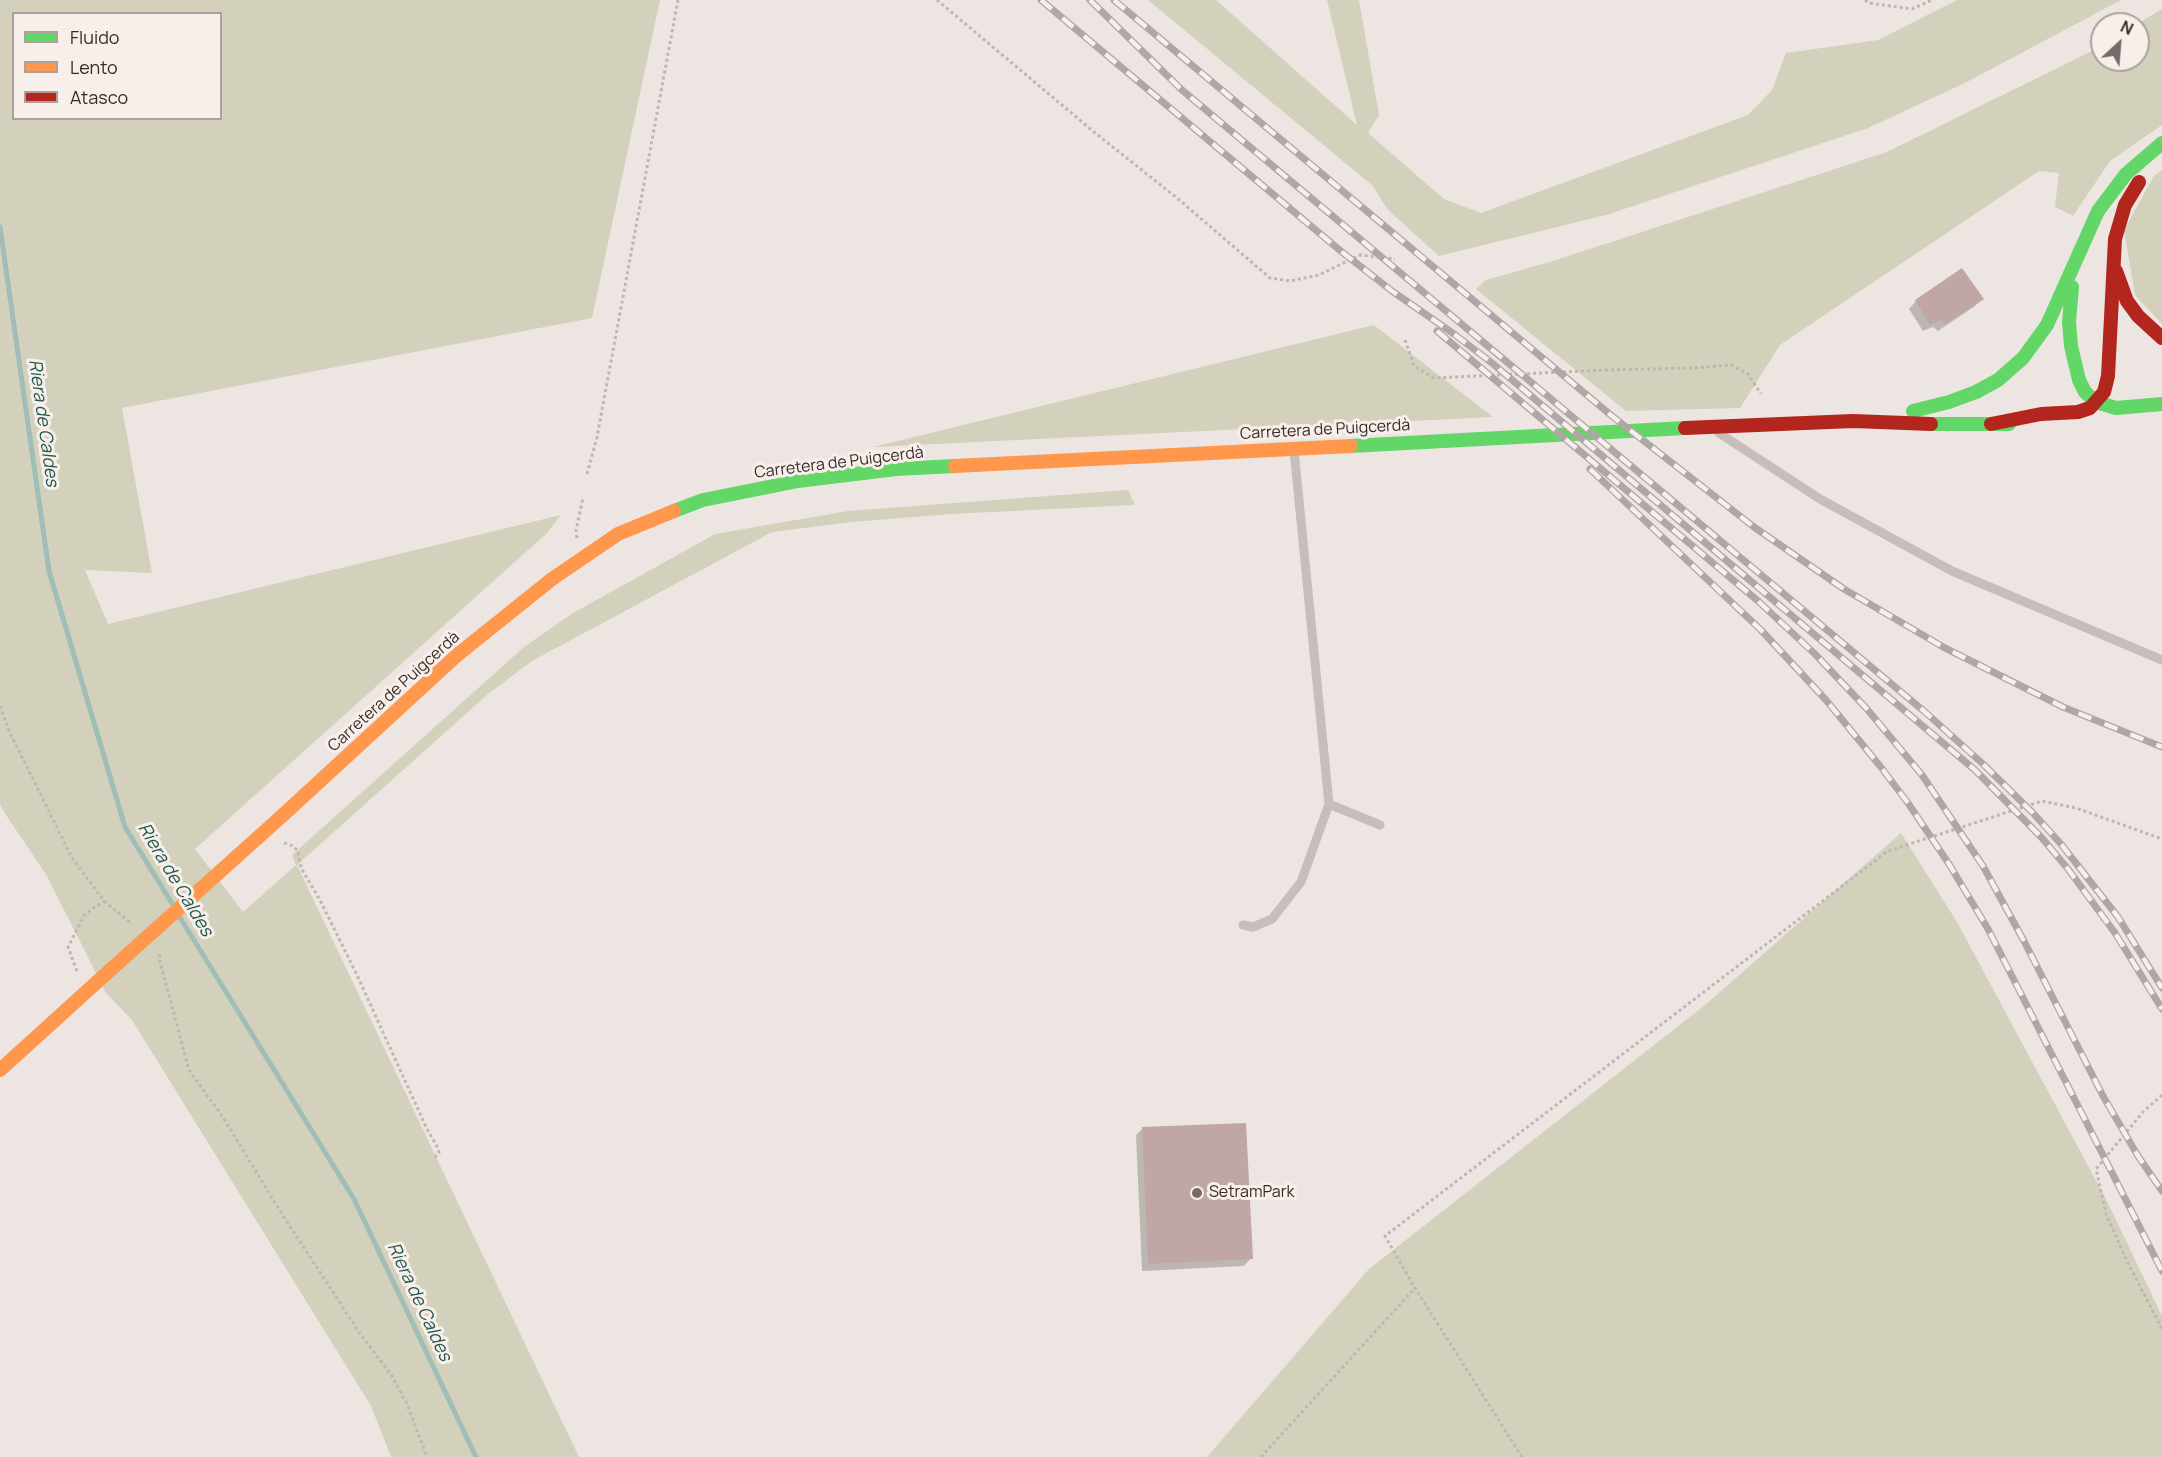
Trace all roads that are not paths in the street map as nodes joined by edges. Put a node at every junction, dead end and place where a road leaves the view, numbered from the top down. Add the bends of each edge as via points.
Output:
1 (2162, 143) edge
2 (2162, 160) edge
3 (2079, 253) junction
4 (2114, 255) junction
5 (2162, 338) edge
6 (2162, 395) edge
7 (2096, 402) junction
8 (2162, 404) edge
9 (2005, 407) dead end
10 (1970, 408) dead end
11 (1913, 411) junction
12 (2162, 412) edge
13 (1853, 421) junction
14 (1990, 424) junction
15 (2044, 424) junction
16 (2080, 424) dead end
17 (1710, 427) junction
18 (1294, 448) junction
19 (2162, 660) edge
20 (1329, 804) junction
21 (1380, 825) dead end
22 (1243, 925) dead end
23 (0, 1070) edge

1 - 3 main road via 2112,191
2 - 4 main road via 2146,173 2125,205
3 - 7 main road via 2069,322 2079,380
3 - 11 main road via 2047,325 2023,358 1998,380 1976,392
4 - 5 main road via 2116,275 2127,301
4 - 7 main road via 2108,376 2104,392
6 - 7 main road
7 - 8 main road via 2116,408
7 - 9 main road
7 - 14 main road via 2078,412 2041,414
10 - 11 main road
11 - 13 main road
12 - 15 main road
13 - 14 main road
13 - 17 main road, Carretera de Puigcerdà
14 - 15 main road
15 - 16 main road
17 - 18 main road, Carretera de Puigcerdà
17 - 19 lane via 1820,499 1952,571
18 - 20 lane
18 - 23 main road, Carretera de Puigcerdà, bridge via 896,469 798,481 703,500 618,534 552,579 456,656
20 - 21 lane
20 - 22 lane via 1300,882 1272,919 1253,927

